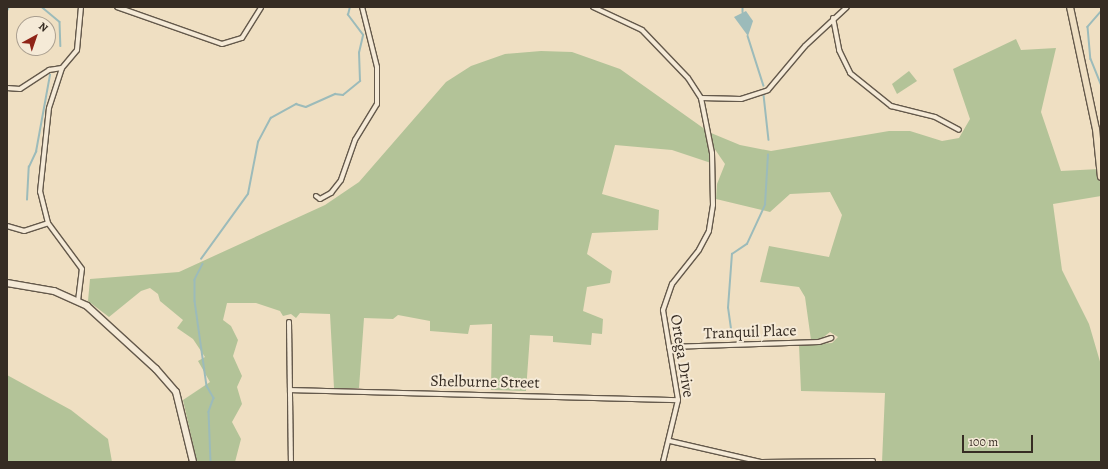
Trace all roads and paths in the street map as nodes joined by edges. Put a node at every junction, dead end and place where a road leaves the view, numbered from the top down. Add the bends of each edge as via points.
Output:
1 (81, 7) edge
2 (117, 7) edge
3 (261, 7) edge
4 (362, 7) edge
5 (593, 7) edge
6 (847, 7) edge
7 (1070, 7) edge
8 (833, 18) junction
9 (62, 68) junction
10 (7, 88) edge
11 (701, 98) junction
12 (959, 130) dead end
13 (1101, 177) edge
14 (316, 196) dead end
15 (48, 223) junction
16 (7, 226) edge
17 (7, 283) edge
18 (78, 301) junction
19 (289, 322) dead end
20 (831, 338) dead end
21 (669, 347) junction
22 (290, 390) junction
23 (678, 400) junction
24 (670, 440) junction
25 (873, 461) edge
26 (193, 462) edge
27 (291, 462) edge
28 (663, 462) edge
29 (828, 462) edge

1 - 9 street via 77,50
2 - 3 street via 222,44 242,38
4 - 14 street via 377,67 377,104 355,140 341,180 331,193 320,199
5 - 11 street via 642,30 672,59
6 - 8 street
7 - 13 main road via 1096,129
8 - 11 street via 768,90 741,99
8 - 12 street via 841,55 850,72 891,106 934,117
9 - 10 street via 49,70 20,89
9 - 15 street via 49,108 44,142 40,192
11 - 21 street, Ortega Drive via 712,153 712,215 702,246 666,297 663,316
15 - 16 street via 24,231
15 - 18 street via 82,269
17 - 18 street via 46,289
18 - 26 street via 122,337 176,392
19 - 22 street
20 - 21 street, Tranquil Place via 819,342
21 - 23 street, Ortega Drive
22 - 23 street, Shelburne Street
22 - 27 street
23 - 24 street, Ortega Drive
24 - 28 street, Ortega Drive
24 - 29 street via 757,461
25 - 29 street

